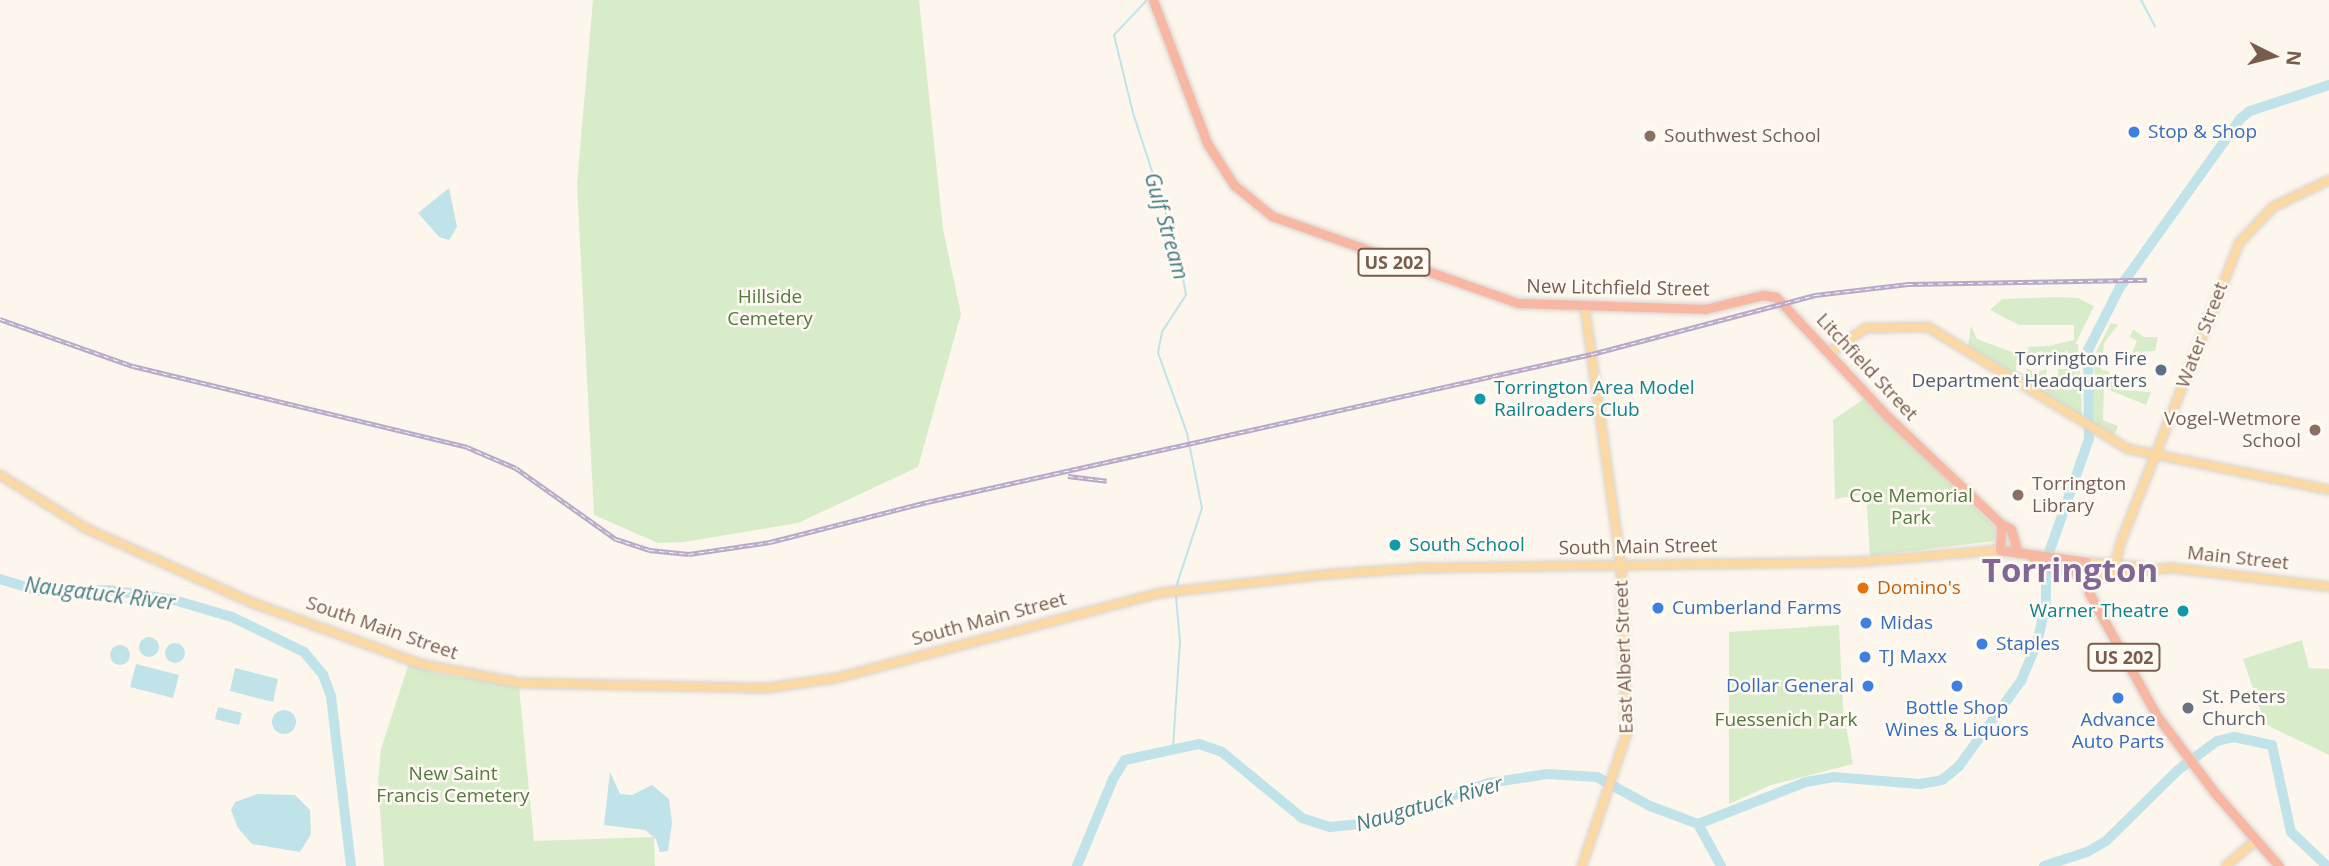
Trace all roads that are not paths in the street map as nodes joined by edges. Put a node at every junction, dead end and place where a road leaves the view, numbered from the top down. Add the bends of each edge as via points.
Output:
1 (1153, 0) edge
2 (2329, 180) edge
3 (1768, 295) joint
4 (1586, 308) junction
5 (1828, 353) junction
6 (2155, 457) junction
7 (0, 475) edge
8 (2329, 490) edge
9 (2001, 524) junction
10 (2000, 550) junction
11 (2018, 553) junction
12 (2053, 557) joint
13 (2042, 559) junction
14 (2086, 562) junction
15 (2114, 563) junction
16 (1621, 565) junction
17 (2142, 567) junction
18 (2053, 568) joint
19 (2113, 573) junction
20 (2085, 576) junction
21 (2329, 586) edge
22 (2255, 841) junction
23 (1582, 866) edge
24 (2226, 866) edge
25 (2279, 866) edge

1 - 4 highway, New Litchfield Street / US 202 via 1207,143 1234,186 1272,216 1502,300
2 - 6 main road, Water Street via 2282,201 2243,235
3 - 4 highway, New Litchfield Street / US 202 via 1705,309
3 - 5 highway, Litchfield Street / US 202 via 1784,303
4 - 16 main road, East Albert Street
5 - 6 main road via 1866,328 1928,327 2101,436
5 - 9 highway, Litchfield Street / US 202
6 - 8 main road
6 - 15 main road, Water Street
7 - 16 main road, South Main Street via 85,528 253,603 421,664 520,683 768,688 836,678 1175,590 1403,569
9 - 10 highway
9 - 11 highway, Litchfield Street / US 202 via 2013,532
10 - 11 highway, South Main Street
10 - 16 main road, South Main Street via 1855,562
11 - 13 highway, South Main Street
12 - 13 highway, South Main Street
12 - 14 highway, Main Street
13 - 18 highway, South Main Street
14 - 15 main road, Main Street
14 - 20 highway, US 202
15 - 17 main road, Main Street
15 - 19 main road, Water Street
16 - 23 main road, East Albert Street via 1627,733
17 - 19 main road, Main Street
17 - 21 main road, Main Street
18 - 20 highway, Main Street
19 - 20 main road, Main Street
20 - 22 highway, US 202 via 2157,716
22 - 24 main road
22 - 25 highway, US 202

